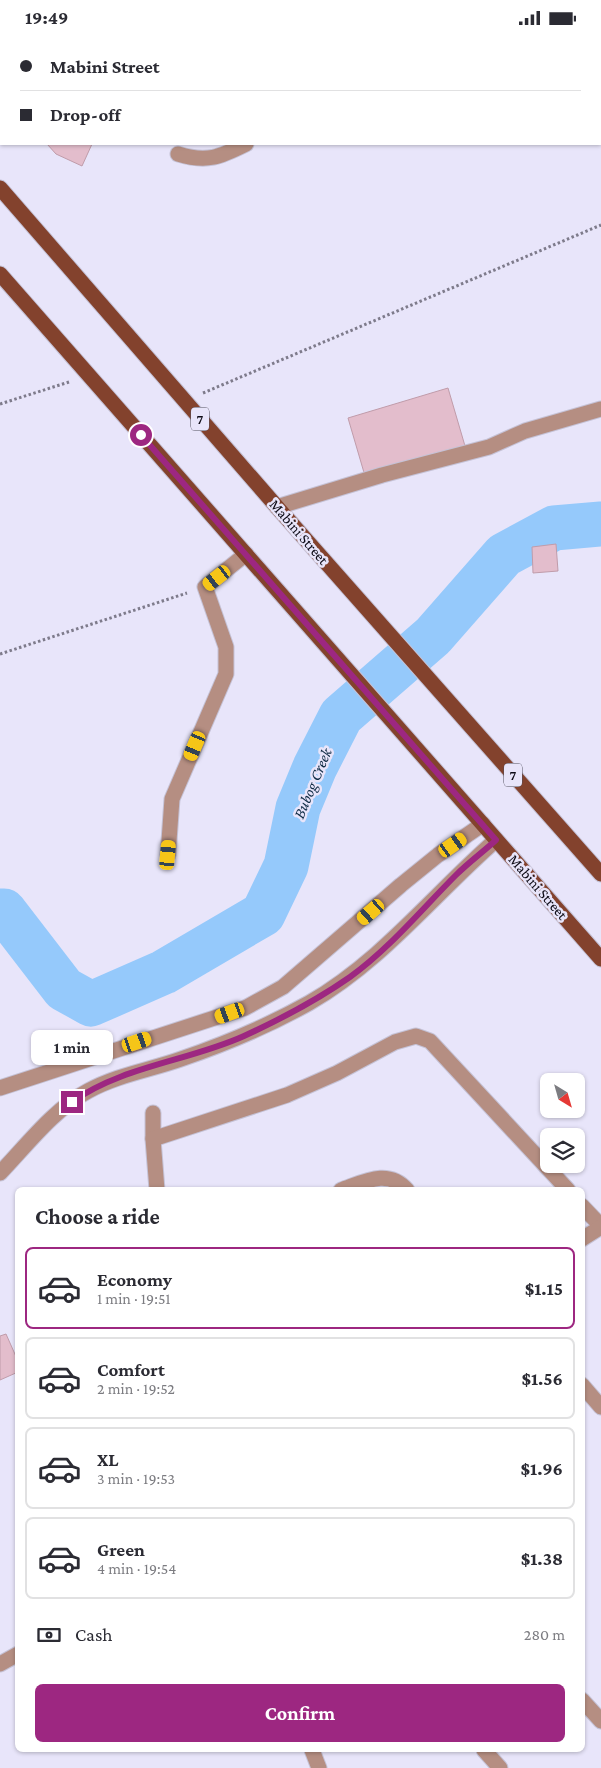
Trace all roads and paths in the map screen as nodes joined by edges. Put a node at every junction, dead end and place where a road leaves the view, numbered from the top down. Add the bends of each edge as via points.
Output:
1 (244, 145) edge
2 (178, 154) dead end
3 (0, 188) edge
4 (601, 225) edge
5 (0, 274) edge
6 (89, 375) junction
7 (184, 401) junction
8 (0, 404) edge
9 (601, 409) edge
10 (277, 507) junction
11 (246, 554) junction
12 (205, 587) junction
13 (0, 654) edge
14 (483, 824) junction
15 (496, 840) junction
16 (168, 855) dead end
17 (601, 873) edge
18 (601, 959) edge
19 (0, 1088) edge
20 (153, 1113) dead end
21 (153, 1139) junction
22 (0, 1173) edge
23 (157, 1187) edge
24 (350, 1187) edge
25 (403, 1187) edge
26 (565, 1187) edge
27 (585, 1209) edge
28 (601, 1227) edge
29 (585, 1237) edge
30 (585, 1388) edge
31 (601, 1407) edge
32 (15, 1656) edge
33 (0, 1664) edge
34 (585, 1703) edge
35 (601, 1721) edge
36 (313, 1752) edge
37 (486, 1752) edge
38 (319, 1768) edge
39 (500, 1768) edge

1 - 2 street via 219,157 196,160
3 - 7 main road, Mabini Street / 7
4 - 7 path
5 - 6 main road, Mabini Street
6 - 8 path
6 - 11 main road, Mabini Street
7 - 10 main road, Mabini Street / 7
9 - 10 street via 525,431 489,447
10 - 17 main road, Mabini Street / 7
11 - 12 street
11 - 14 main road, Mabini Street
12 - 13 path
12 - 16 street via 226,647 226,674 172,799
14 - 15 main road, Mabini Street
14 - 19 street via 401,885 283,987 245,1008
15 - 18 main road, Mabini Street
15 - 22 street via 457,874 387,947 351,977 243,1036 87,1091 58,1113
20 - 21 street
21 - 23 street
21 - 26 street via 288,1095 395,1042 416,1036 430,1041
24 - 25 street via 379,1177 392,1178
27 - 28 street
28 - 29 street
30 - 31 street
32 - 33 street
34 - 35 street
36 - 38 street
37 - 39 street

